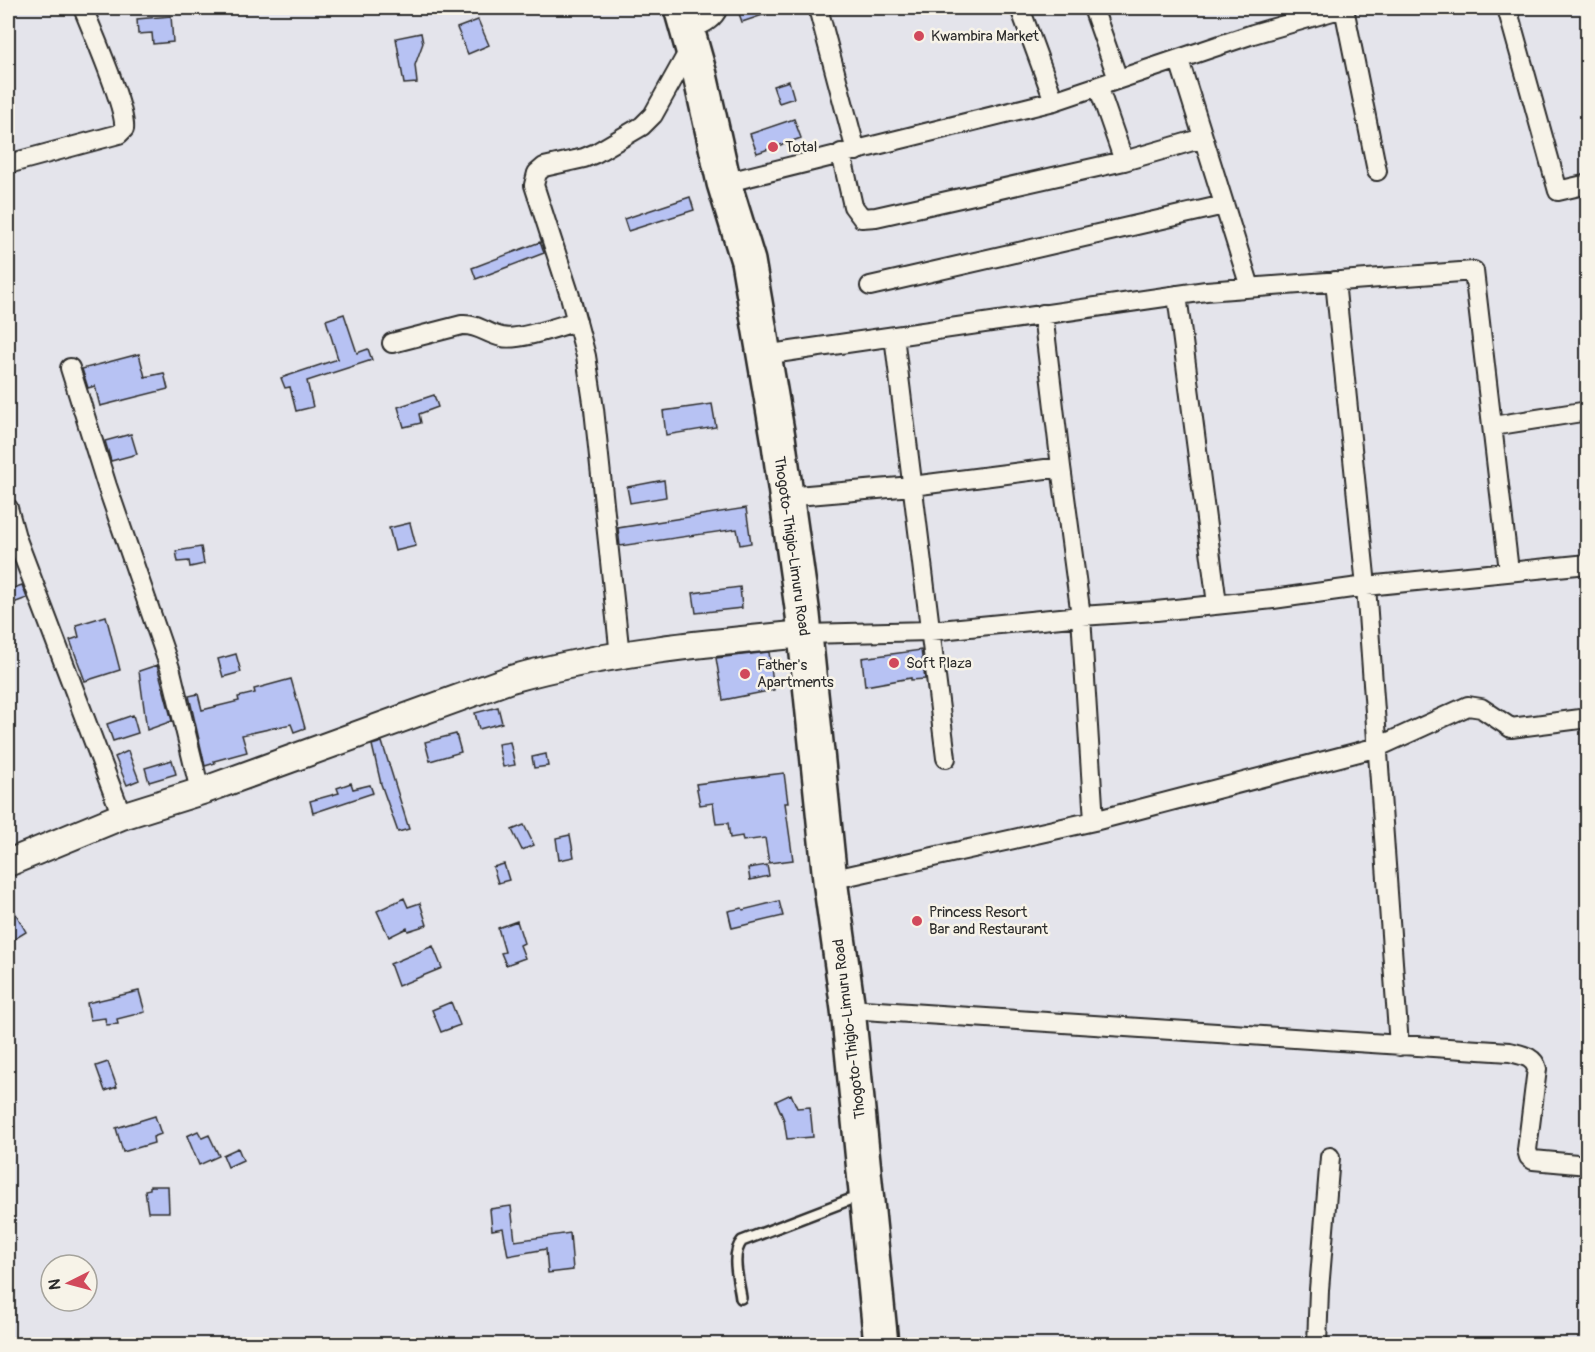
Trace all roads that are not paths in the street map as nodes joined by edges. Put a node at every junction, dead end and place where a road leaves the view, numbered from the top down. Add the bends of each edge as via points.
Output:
1 (83, 8) edge
2 (718, 8) edge
3 (818, 8) edge
4 (1020, 8) edge
5 (1093, 8) edge
6 (1343, 8) edge
7 (1507, 8) edge
8 (687, 28) edge
9 (1179, 60) junction
10 (1118, 79) junction
11 (1098, 86) junction
12 (1054, 101) junction
13 (1203, 138) junction
14 (848, 152) junction
15 (1124, 161) junction
16 (8, 165) edge
17 (1377, 171) dead end
18 (724, 183) junction
19 (1587, 184) edge
20 (1224, 205) junction
21 (1335, 281) junction
22 (870, 286) dead end
23 (1250, 287) junction
24 (1177, 295) junction
25 (1043, 314) junction
26 (577, 321) junction
27 (894, 336) junction
28 (392, 343) dead end
29 (764, 355) junction
30 (70, 368) dead end
31 (1587, 411) edge
32 (1493, 426) junction
33 (1061, 467) junction
34 (912, 486) junction
35 (785, 497) junction
36 (8, 508) edge
37 (1587, 564) edge
38 (1509, 571) junction
39 (1366, 586) junction
40 (1217, 604) junction
41 (1081, 616) junction
42 (930, 631) junction
43 (805, 634) junction
44 (620, 656) junction
45 (1587, 718) edge
46 (1378, 747) junction
47 (946, 758) dead end
48 (200, 791) junction
49 (122, 816) junction
50 (1094, 821) junction
51 (8, 863) edge
52 (830, 880) junction
53 (848, 1009) junction
54 (1399, 1046) junction
55 (1330, 1157) dead end
56 (1587, 1165) edge
57 (867, 1193) junction
58 (741, 1299) dead end
59 (881, 1344) edge
60 (1317, 1344) edge

1 - 16 street via 117,95 124,129 119,134
2 - 8 street via 708,21
3 - 14 street
4 - 12 street
5 - 10 street
6 - 9 street
6 - 17 street
7 - 19 street via 1558,191
8 - 18 highway, Thogoto-Thigio-Limuru Road
8 - 26 street via 653,115 642,126 596,153 544,167 537,173 535,192
9 - 10 street
9 - 13 street
10 - 11 street
11 - 12 street
11 - 15 street
12 - 14 street
13 - 15 street
13 - 20 street
14 - 15 street via 853,206 862,218
14 - 18 street
18 - 29 highway, Thogoto-Thigio-Limuru Road via 748,261
20 - 22 street
20 - 23 street
21 - 23 street
21 - 32 street via 1474,271
21 - 39 street
23 - 24 street
24 - 25 street
24 - 40 street
25 - 27 street
25 - 33 street
26 - 28 street via 516,338 504,338 471,324
26 - 44 street via 594,409
27 - 29 street
27 - 34 street
29 - 35 highway, Thogoto-Thigio-Limuru Road
30 - 48 street via 171,671
31 - 32 street
32 - 38 street
33 - 34 street
33 - 41 street
34 - 35 street
34 - 42 street
35 - 43 highway, Thogoto-Thigio-Limuru Road
36 - 49 street
37 - 38 street
38 - 39 street
39 - 40 street
39 - 46 street
40 - 41 street
41 - 42 street
41 - 50 street
42 - 43 street
42 - 47 street
43 - 44 street via 697,643
43 - 52 highway, Thogoto-Thigio-Limuru Road
44 - 48 street via 512,679
45 - 46 street via 1511,728 1481,708 1468,706
46 - 50 street
46 - 54 street
48 - 49 street
49 - 51 street
50 - 52 street
52 - 53 highway, Thogoto-Thigio-Limuru Road
53 - 54 street
53 - 57 highway, Thogoto-Thigio-Limuru Road
54 - 56 street via 1510,1052 1528,1057 1537,1069 1529,1157
55 - 60 street
57 - 58 lane via 742,1241 735,1256
57 - 59 highway, Thogoto-Thigio-Limuru Road

